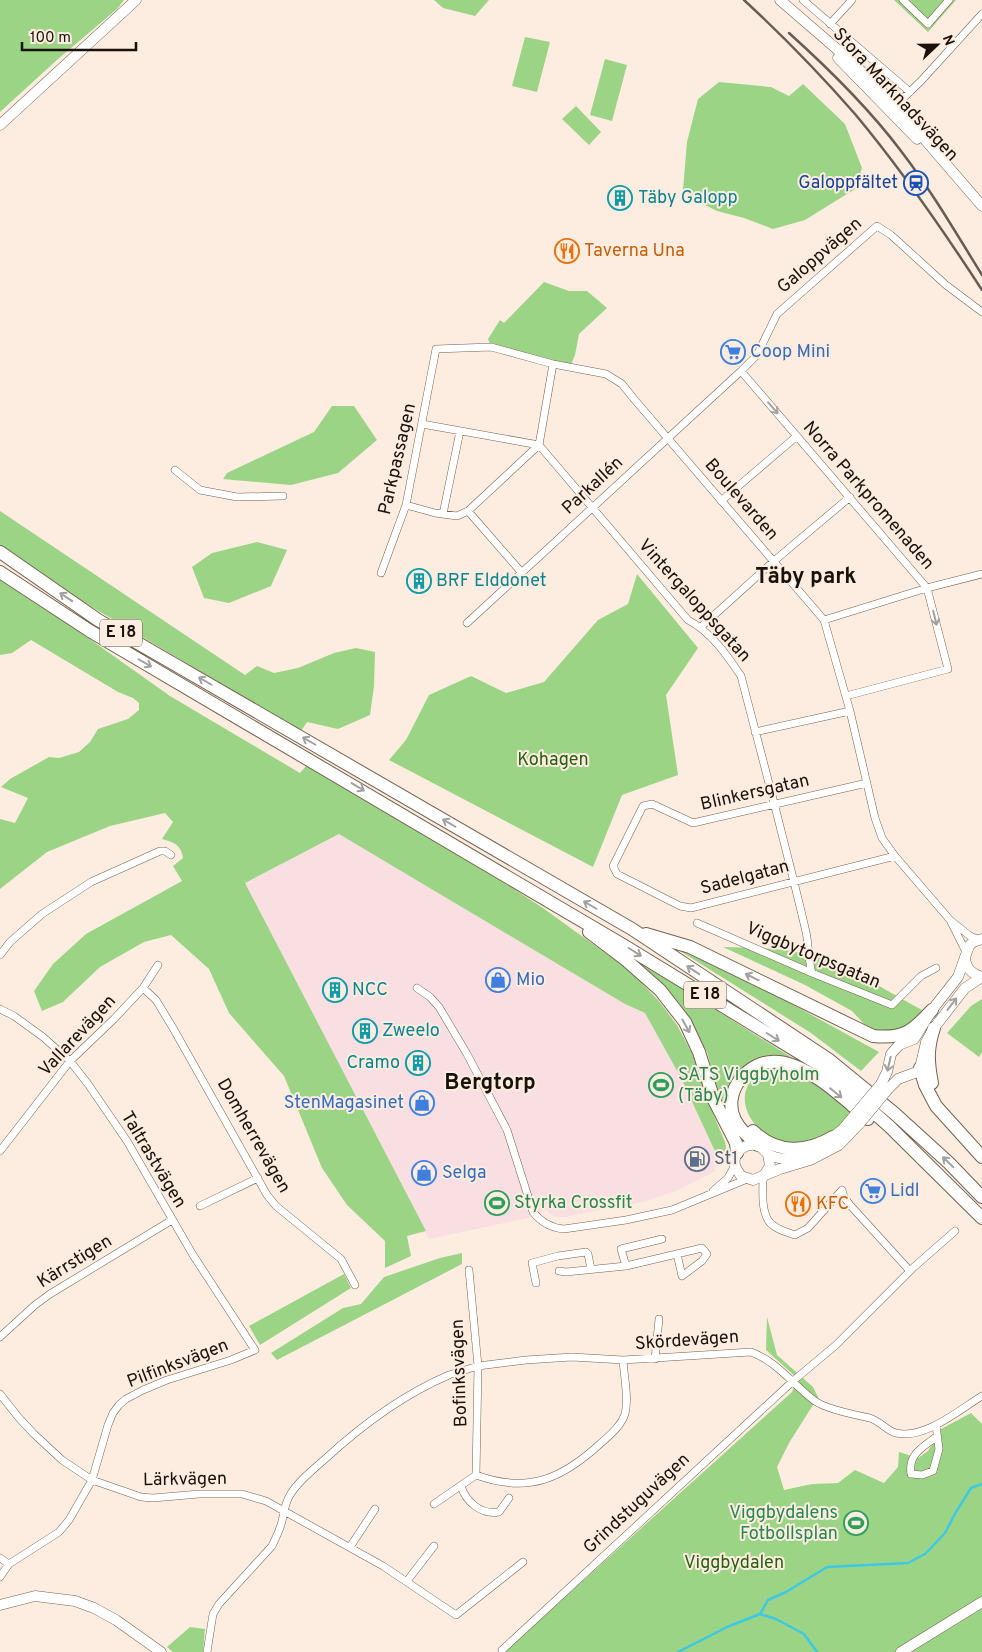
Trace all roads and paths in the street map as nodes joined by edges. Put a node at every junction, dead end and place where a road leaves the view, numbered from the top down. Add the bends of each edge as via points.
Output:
1 (136, 0) edge
2 (780, 0) edge
3 (803, 0) edge
4 (852, 0) edge
5 (903, 0) edge
6 (950, 0) edge
7 (982, 14) edge
8 (830, 24) junction
9 (910, 92) junction
10 (892, 109) junction
11 (0, 125) edge
12 (982, 206) edge
13 (982, 215) edge
14 (982, 312) edge
15 (436, 349) joint
16 (553, 364) junction
17 (741, 371) junction
18 (422, 424) junction
19 (460, 431) junction
20 (797, 436) junction
21 (667, 438) junction
22 (539, 446) junction
23 (175, 470) dead end
24 (283, 496) dead end
25 (850, 497) junction
26 (721, 501) junction
27 (406, 505) junction
28 (591, 508) junction
29 (468, 511) junction
30 (443, 514) junction
31 (0, 552) edge
32 (774, 561) junction
33 (0, 572) edge
34 (381, 573) dead end
35 (522, 573) junction
36 (982, 574) edge
37 (927, 588) junction
38 (824, 620) junction
39 (467, 623) dead end
40 (701, 627) junction
41 (846, 696) junction
42 (850, 710) junction
43 (755, 732) junction
44 (867, 783) junction
45 (774, 804) junction
46 (442, 837) junction
47 (171, 855) dead end
48 (895, 856) junction
49 (613, 866) joint
50 (794, 880) junction
51 (950, 920) junction
52 (697, 923) dead end
53 (632, 929) junction
54 (980, 940) edge
55 (965, 954) junction
56 (0, 955) edge
57 (158, 965) dead end
58 (936, 968) dead end
59 (812, 973) junction
60 (982, 977) edge
61 (143, 988) junction
62 (417, 988) dead end
63 (812, 1006) junction
64 (0, 1009) edge
65 (932, 1010) junction
66 (934, 1028) junction
67 (902, 1045) junction
68 (70, 1061) junction
69 (921, 1065) junction
70 (746, 1073) junction
71 (885, 1087) junction
72 (946, 1118) junction
73 (857, 1120) junction
74 (833, 1137) junction
75 (762, 1149) junction
76 (0, 1150) edge
77 (982, 1157) edge
78 (736, 1159) junction
79 (763, 1177) junction
80 (258, 1178) junction
81 (747, 1179) junction
82 (946, 1181) junction
83 (707, 1196) junction
84 (982, 1197) edge
85 (200, 1206) dead end
86 (982, 1218) edge
87 (172, 1220) junction
88 (955, 1231) dead end
89 (662, 1239) dead end
90 (677, 1254) junction
91 (626, 1266) junction
92 (591, 1269) junction
93 (469, 1270) dead end
94 (559, 1271) dead end
95 (910, 1271) junction
96 (536, 1283) dead end
97 (355, 1285) dead end
98 (659, 1319) dead end
99 (0, 1337) edge
100 (255, 1350) joint
101 (655, 1358) junction
102 (623, 1360) junction
103 (478, 1366) junction
104 (793, 1381) junction
105 (0, 1394) edge
106 (982, 1396) edge
107 (936, 1425) junction
108 (937, 1436) junction
109 (476, 1475) junction
110 (92, 1480) junction
111 (461, 1486) junction
112 (510, 1498) dead end
113 (434, 1504) dead end
114 (376, 1509) dead end
115 (284, 1511) junction
116 (434, 1546) dead end
117 (350, 1547) junction
118 (0, 1558) edge
119 (523, 1562) dead end
120 (9, 1564) junction
121 (0, 1578) edge
122 (407, 1581) junction
123 (982, 1602) edge
124 (0, 1606) edge
125 (502, 1650) dead end
126 (161, 1652) edge
127 (207, 1652) edge
128 (901, 1652) edge

1 - 11 street
2 - 10 street, Stora Marknadsvägen
3 - 8 street
4 - 8 street
5 - 6 street via 928,24
7 - 9 street
8 - 9 street
9 - 10 street
10 - 12 street, Stora Marknadsvägen
10 - 13 street, Stora Marknadsvägen
14 - 17 street, Galoppvägen via 877,226 777,314 758,355
15 - 16 street, Boulevarden via 491,347
15 - 18 street, Parkpassagen
16 - 21 street, Boulevarden via 606,374 615,379
16 - 22 street
17 -> 20 street, Norra Parkpromenaden
17 - 21 street, Parkallén
18 - 19 street
18 - 27 street, Parkpassagen
19 - 22 street
19 - 30 street
20 - 25 street, Norra Parkpromenaden
20 - 26 street
21 - 26 street, Boulevarden
21 - 28 street, Parkallén
22 - 28 street, Vintergaloppsgatan
22 - 29 street
23 - 24 street via 200,490 237,497
25 - 32 street
25 - 37 street, Norra Parkpromenaden
26 - 32 street, Boulevarden
27 - 30 street
27 - 34 street, Parkpassagen
28 - 35 street, Parkallén
28 - 40 street, Vintergaloppsgatan via 688,620
29 - 30 street via 457,516
29 - 35 street
53 -> 31 highway, E 18 via 98,620
32 - 38 street, Boulevarden
32 - 40 street
33 -> 46 highway, E 18 via 90,631
35 - 39 street, Parkallén
36 - 37 street
37 - 38 street
37 -> 41 street, Norra Parkpromenaden via 948,670
38 - 41 street, Boulevarden
40 - 43 street, Vintergaloppsgatan via 729,657 741,676
41 - 42 street, Boulevarden
42 - 43 street
42 - 44 street, Boulevarden
43 - 45 street, Vintergaloppsgatan
44 - 45 street, Blinkersgatan
44 - 48 street, Boulevarden via 882,838
45 - 49 street, Blinkersgatan via 693,823 652,804 643,806
45 - 50 street, Vintergaloppsgatan
46 -> 78 highway via 584,928 660,990 685,1022 699,1052 714,1100 736,1143
46 -> 82 highway, E 18 via 821,1066
47 - 56 street via 160,851 91,882 42,914
48 - 50 street, Sadelgatan
48 - 51 street, Boulevarden
49 - 50 street, Sadelgatan via 617,874 690,908
50 - 59 street, Vintergaloppsgatan
51 - 54 street, Boulevarden
51 - 55 street, Boulevarden
52 - 59 street, Viggbytorpsgatan
63 -> 53 highway via 690,947
84 -> 53 highway, E 18 via 894,1113 828,1059
54 - 55 street via 969,946
55 - 60 street via 968,968
55 - 65 street via 958,977
57 - 61 street, Vallarevägen
58 - 59 street, Viggbytorpsgatan via 921,976 892,1005
66 -> 60 street via 965,988
61 - 68 street, Vallarevägen
61 - 80 street, Domherrevägen via 156,1000 173,1028
62 - 83 street via 439,1007 484,1085 507,1130 531,1208 538,1219 564,1229 672,1210
63 - 65 highway via 873,1036 891,1038 911,1031
63 - 67 highway via 872,1041
64 - 68 street, Taltrastvägen via 27,1025
65 - 67 street via 914,1039
66 - 69 street via 926,1042
66 - 72 highway via 928,1061 932,1083
67 - 69 street via 916,1050
67 -> 71 street via 891,1054
68 - 76 street, Vallarevägen
68 - 87 street, Taltrastvägen via 117,1126
69 - 71 street via 916,1072
69 - 72 highway via 925,1085
70 - 74 highway via 738,1086 739,1110 759,1138 786,1148 801,1149 820,1145
70 - 75 highway via 733,1092 734,1119
70 -> 82 highway via 764,1063 777,1062 797,1067 823,1082
71 - 73 street, bridge
72 - 77 highway
73 - 74 street
73 - 79 street via 839,1145 826,1153
74 - 75 street via 816,1150 787,1158 775,1158
75 - 78 street via 746,1146
75 - 79 street via 770,1158 770,1166
78 - 81 street via 741,1176
78 - 83 street via 728,1178
79 - 81 street
79 - 95 street via 763,1201 768,1220 777,1228 796,1235 808,1228 842,1190 850,1205
80 - 85 street
80 - 97 street, Domherrevägen via 276,1206 340,1259
81 - 83 street
82 - 86 highway, E 18
87 - 99 street, Kärrstigen via 50,1294
87 - 100 street, Taltrastvägen
88 - 95 street, Grindstuguvägen
89 - 91 street via 621,1249
90 - 90 street via 702,1248 707,1254 682,1276
90 - 91 street
91 - 92 street
92 - 94 street
92 - 96 street via 586,1252 558,1256 532,1263
93 - 103 street, Bofinksvägen
95 - 104 street, Grindstuguvägen via 836,1345
98 - 101 street
100 - 110 street, Pilfinksvägen via 167,1380 126,1399 108,1425
101 - 102 street, Skördevägen
101 - 104 street, Skördevägen via 751,1352 770,1362
102 - 103 street, Skördevägen via 572,1357
102 - 109 street via 626,1402 622,1421 569,1469 553,1477 521,1484 505,1484
103 - 109 street, Bofinksvägen
103 - 115 street, Skördevägen via 414,1391 351,1435 291,1492
104 - 107 street, Skördevägen via 816,1402 873,1419 894,1433 923,1432
104 - 125 street, Grindstuguvägen
105 - 110 street, Lärkvägen via 34,1434 68,1465
106 - 107 street, Skördevägen
107 - 108 street
108 - 108 street via 914,1454 911,1474 933,1471 939,1449
109 - 111 street
110 - 115 street, Lärkvägen via 141,1497 242,1494 266,1501
110 - 120 street, Pilfinksvägen via 59,1532
111 - 112 street via 469,1502 485,1511 499,1512
111 - 113 street
114 - 117 street
115 - 117 street, Lärkvägen
115 - 127 street, Skördevägen via 272,1546 213,1614
116 - 122 street
117 - 122 street, Lärkvägen
118 - 120 street
119 - 122 street, Lärkvägen via 456,1614
120 - 121 street, Pilfinksvägen
123 - 128 street
124 - 126 street via 35,1596 75,1601 116,1620

